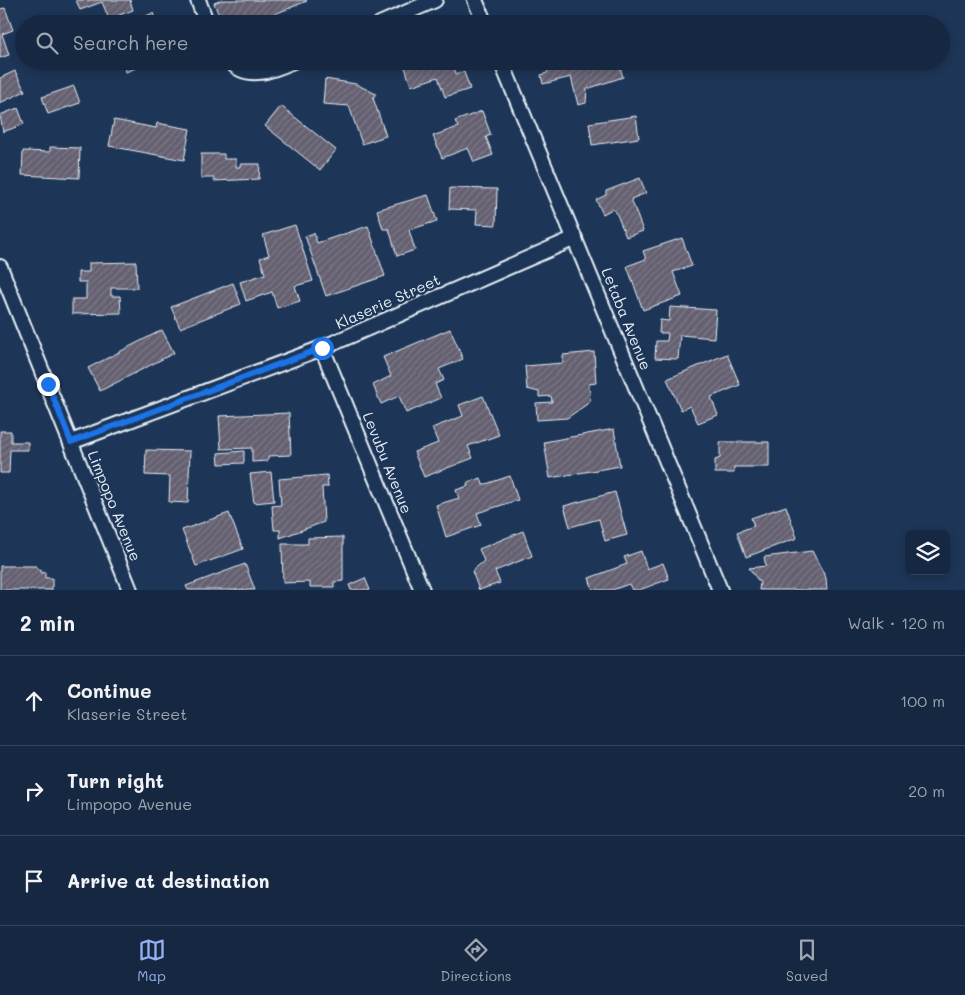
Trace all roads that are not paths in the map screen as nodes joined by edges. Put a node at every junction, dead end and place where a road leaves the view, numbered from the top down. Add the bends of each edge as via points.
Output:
1 (198, 0) edge
2 (435, 0) edge
3 (475, 0) edge
4 (204, 15) edge
5 (401, 15) edge
6 (481, 15) edge
7 (248, 70) edge
8 (268, 70) edge
9 (505, 70) edge
10 (575, 238) junction
11 (0, 267) edge
12 (322, 348) junction
13 (71, 442) junction
14 (130, 590) edge
15 (422, 590) edge
16 (720, 590) edge

1 - 4 street
2 - 5 street
3 - 6 street
7 - 8 street via 260,73
9 - 10 street, Letaba Avenue
10 - 12 street, Klaserie Street
10 - 16 street, Letaba Avenue
11 - 13 street, Limpopo Avenue
12 - 13 street, Klaserie Street
12 - 15 street, Levubu Avenue
13 - 14 street, Limpopo Avenue

